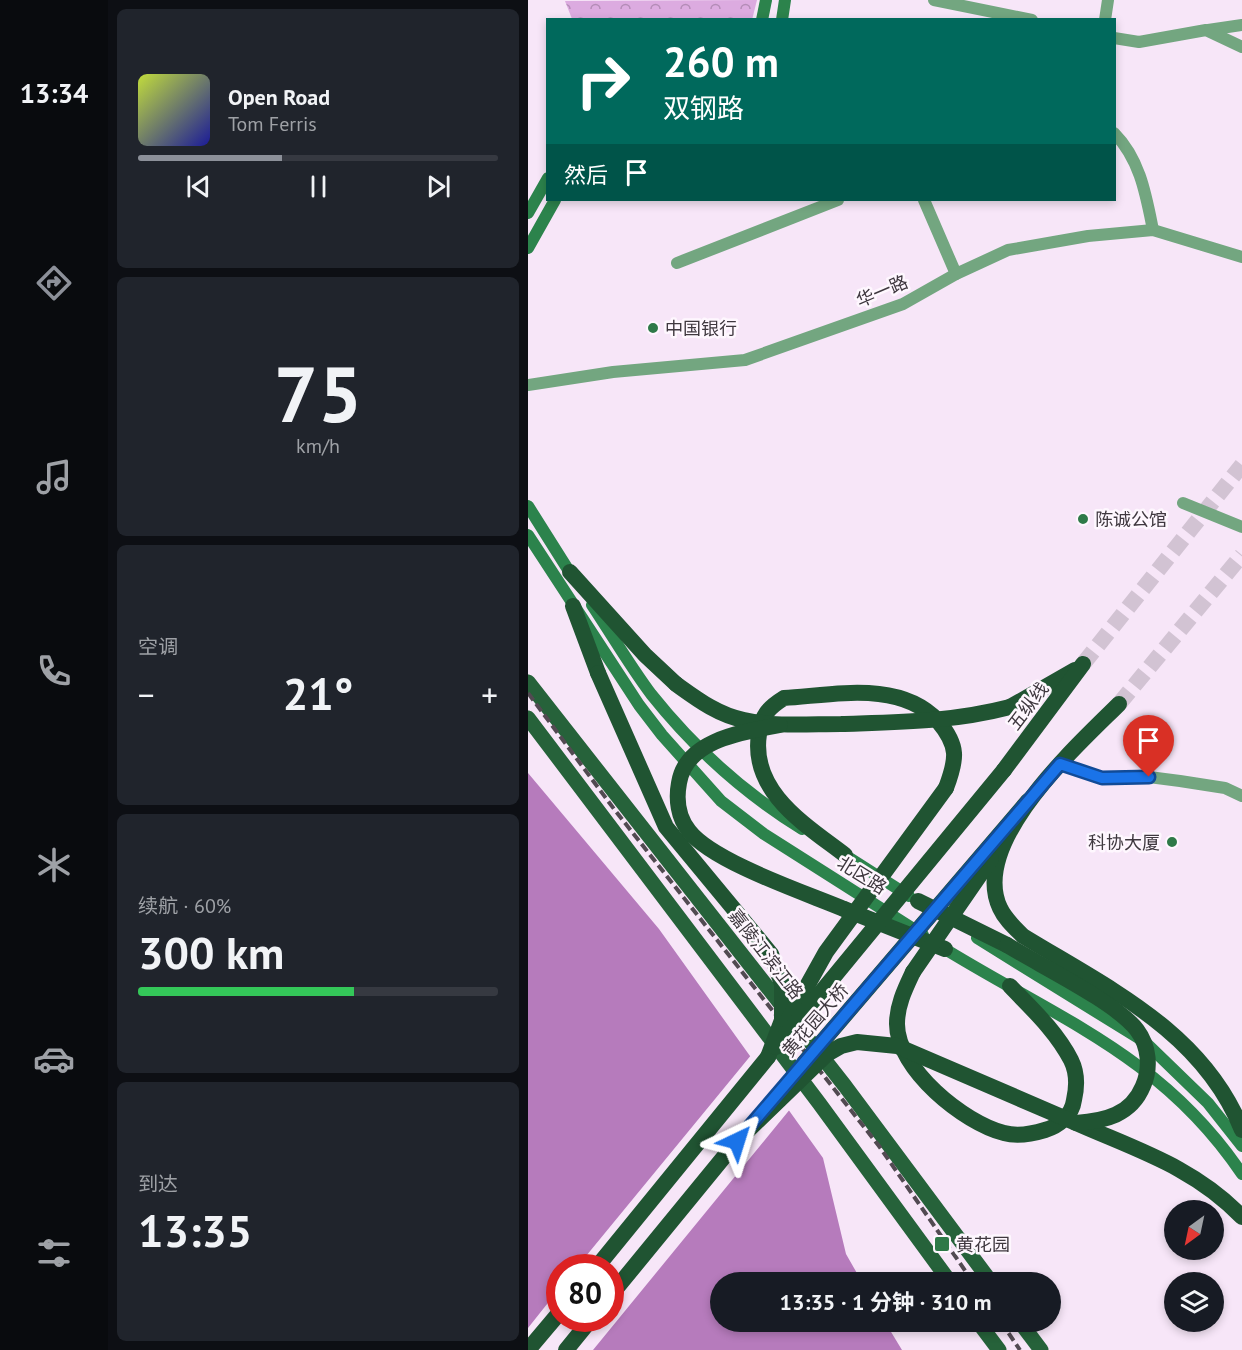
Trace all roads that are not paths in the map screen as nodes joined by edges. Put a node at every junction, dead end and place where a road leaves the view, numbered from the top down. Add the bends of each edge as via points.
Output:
1 (766, 0) edge
2 (785, 0) edge
3 (934, 0) edge
4 (1108, 0) edge
5 (762, 18) edge
6 (782, 18) edge
7 (1022, 18) edge
8 (1105, 18) edge
9 (1242, 25) edge
10 (1206, 30) junction
11 (1116, 38) edge
12 (1242, 47) edge
13 (1116, 136) edge
14 (546, 182) edge
15 (554, 201) edge
16 (835, 201) edge
17 (924, 201) edge
18 (528, 213) edge
19 (1153, 230) junction
20 (528, 248) edge
21 (1242, 257) edge
22 (677, 263) dead end
23 (956, 274) junction
24 (528, 385) edge
25 (1183, 504) dead end
26 (528, 506) edge
27 (1242, 527) edge
28 (528, 535) edge
29 (570, 572) junction
30 (573, 606) junction
31 (528, 682) edge
32 (1119, 704) tunnel mouth
33 (528, 718) edge
34 (780, 725) junction
35 (683, 759) junction
36 (717, 765) junction
37 (1056, 768) junction
38 (1004, 770) joint
39 (1242, 796) edge
40 (1028, 801) junction
41 (1007, 836) junction
42 (845, 855) junction
43 (918, 901) junction
44 (945, 949) junction
45 (1010, 986) junction
46 (768, 1057) junction
47 (1076, 1123) junction
48 (1242, 1130) edge
49 (737, 1141) junction
50 (1242, 1146) edge
51 (1242, 1174) edge
52 (1241, 1216) edge
53 (607, 1254) edge
54 (943, 1272) edge
55 (984, 1272) edge
56 (624, 1279) edge
57 (546, 1329) edge
58 (581, 1332) edge
59 (986, 1332) edge
60 (1028, 1332) edge
61 (528, 1350) edge
62 (566, 1350) edge
63 (999, 1350) edge
64 (1041, 1350) edge

1 - 5 main road
2 - 6 main road
3 - 7 street
4 - 8 street
9 - 10 street
10 - 11 street via 1138,42
10 - 12 street
13 - 19 street via 1142,178
14 - 18 main road
15 - 20 main road
16 - 22 street
17 - 23 street
19 - 21 street, 华一路
19 - 23 street, 华一路 via 1008,250
23 - 24 street, 华一路 via 903,304 745,360 613,372
25 - 27 street
26 - 29 main road, 北区路
28 - 30 main road, 北区路
29 - 34 highway, bridge via 645,655 707,707 742,720
29 - 36 main road, 北区路 via 650,692
30 - 35 main road, 北区路 via 639,705
30 - 46 highway, bridge via 666,827 771,954 782,984 782,1020
31 - 55 main road, 嘉陵江滨江路 via 845,1086
32 - 37 highway
33 - 54 main road
34 - 38 highway, 五纵线, bridge via 969,718 1010,707 1083,664
34 - 44 highway, bridge via 733,735 710,744 691,759 680,775 677,792 678,810 689,831 732,861
35 - 36 main road via 680,745 685,740
35 - 44 main road, 北区路 via 742,819
36 - 42 main road, 北区路 via 778,814
37 - 39 street via 1102,778 1180,781 1225,788
37 - 40 highway, 黄花园大桥
38 - 46 highway, 黄花园大桥, bridge
40 - 41 highway, bridge
40 - 49 highway, 黄花园大桥, bridge
41 - 45 highway, bridge via 913,972 899,1002 897,1026 906,1054 936,1093 964,1115 1005,1134 1029,1135 1058,1126 1073,1106 1077,1085 1072,1062 1050,1029
41 - 48 highway via 995,871 995,890 1008,922 1023,936 1143,1009 1174,1034 1208,1069
42 - 43 main road, 北区路
42 - 46 highway, bridge via 796,818 775,796 765,778 758,740 762,717 770,706 784,698 878,693 903,698 927,709 951,736 956,763 946,788 826,952
43 - 47 highway, bridge via 1007,945 1118,1012 1138,1030 1148,1069 1139,1095 1131,1106 1107,1119
43 - 50 main road, 北区路 via 1145,1042 1208,1103
44 - 45 main road, 北区路
45 - 51 main road, 北区路 via 1139,1064 1200,1119
46 - 53 highway, 黄花园大桥
47 - 49 highway, bridge via 897,1046 857,1042 827,1054
47 - 52 highway via 1181,1169 1204,1182
49 - 56 highway, 黄花园大桥
57 - 61 highway
58 - 62 highway
59 - 63 main road
60 - 64 main road

